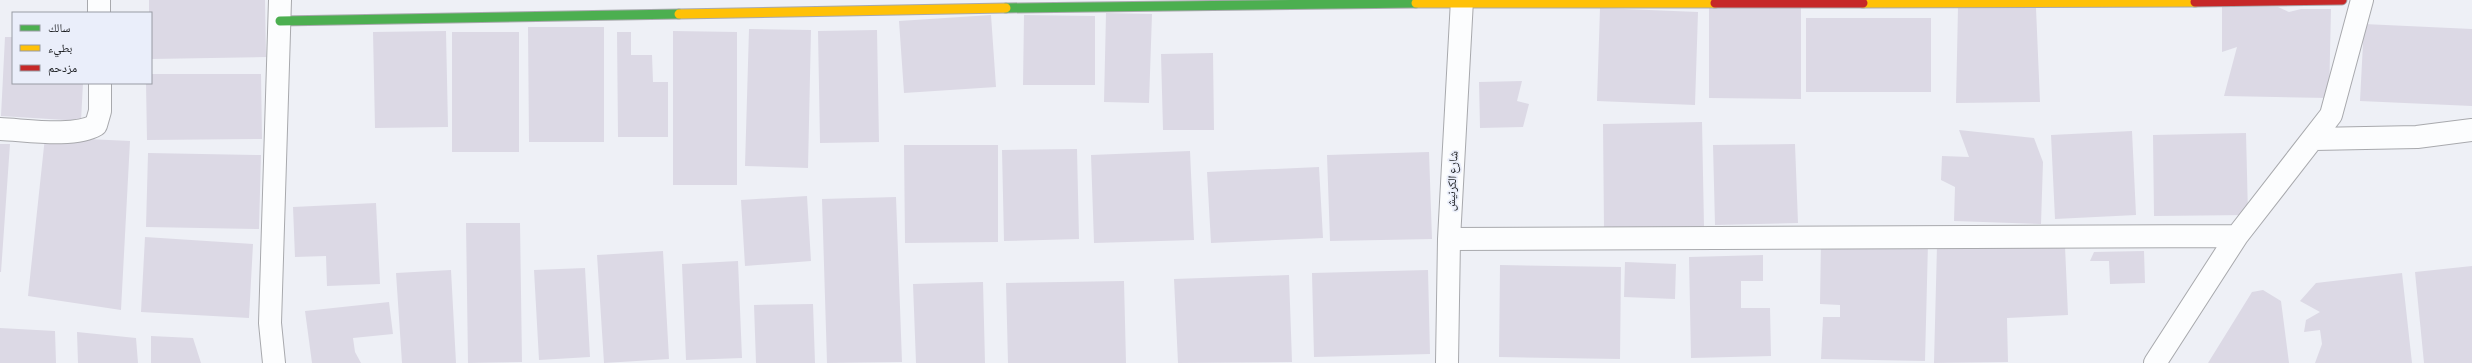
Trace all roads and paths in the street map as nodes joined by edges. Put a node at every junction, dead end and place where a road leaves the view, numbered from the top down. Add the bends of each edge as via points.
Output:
1 (99, 0) edge
2 (2342, 0) edge
3 (2362, 0) edge
4 (1462, 2) edge
5 (280, 10) edge
6 (99, 12) edge
7 (100, 84) edge
8 (0, 129) edge
9 (2472, 130) edge
10 (2314, 139) junction
11 (2237, 236) junction
12 (1449, 238) junction
13 (274, 363) edge
14 (1447, 363) edge
15 (2155, 363) edge

1 - 6 street
2 - 4 street
3 - 10 street via 2331,115
4 - 5 street
4 - 12 street, شارع الكرنيش
5 - 13 street via 270,323
7 - 8 street via 100,111 96,125 88,130 70,132
9 - 10 street via 2417,136
10 - 11 street
11 - 12 street
11 - 15 street
12 - 14 street, شارع الكرنيش

